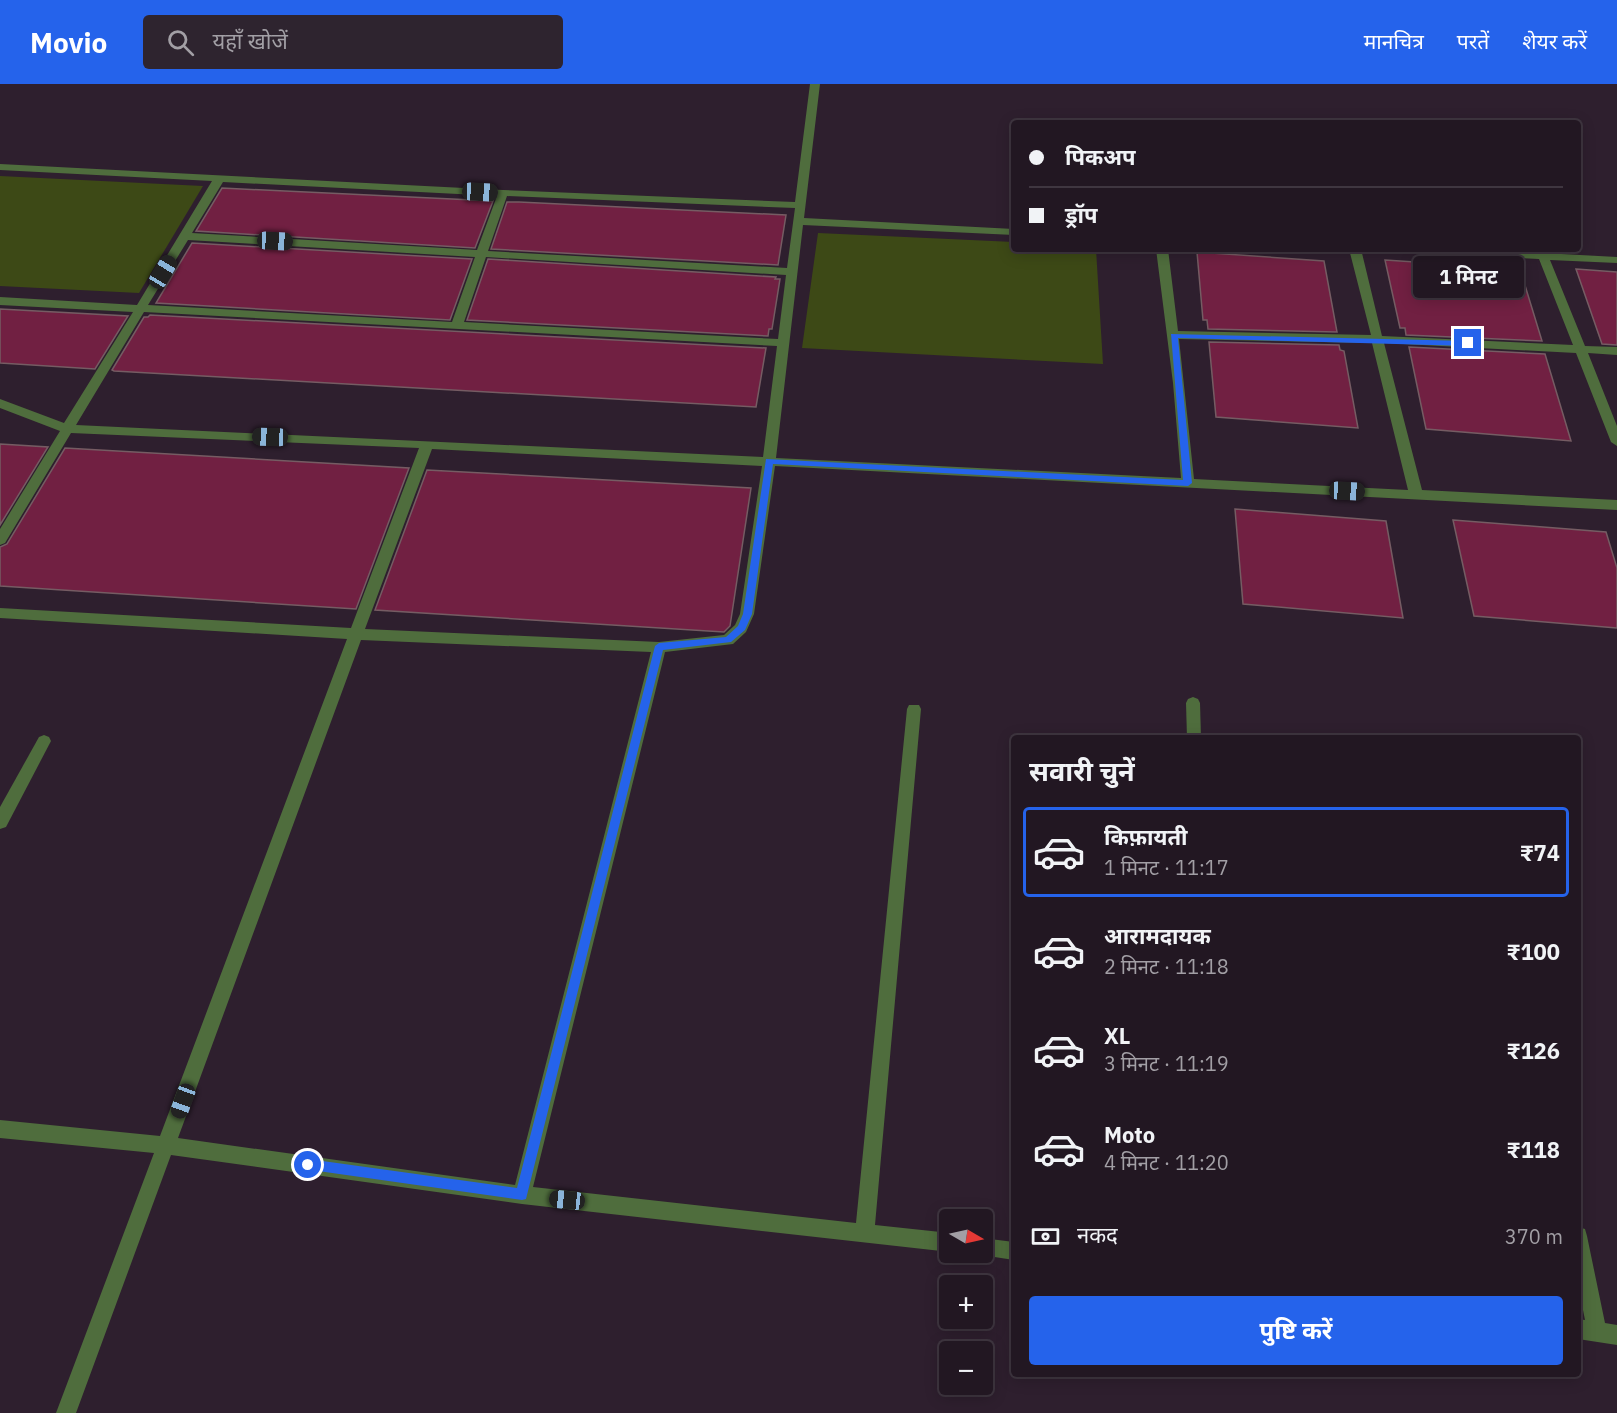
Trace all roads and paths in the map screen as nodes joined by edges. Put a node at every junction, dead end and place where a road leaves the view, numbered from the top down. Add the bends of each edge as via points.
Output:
1 (815, 84) edge
2 (0, 167) edge
3 (219, 178) junction
4 (503, 193) junction
5 (800, 205) junction
6 (798, 221) junction
7 (1011, 231) edge
8 (184, 236) junction
9 (1162, 252) edge
10 (1356, 252) edge
11 (1464, 252) edge
12 (480, 254) junction
13 (1543, 256) junction
14 (1617, 260) edge
15 (793, 272) junction
16 (0, 301) edge
17 (142, 308) junction
18 (456, 327) junction
19 (1173, 335) junction
20 (1377, 339) junction
21 (784, 343) junction
22 (1581, 348) junction
23 (1617, 351) edge
24 (0, 403) edge
25 (67, 429) junction
26 (1617, 442) edge
27 (427, 444) junction
28 (769, 461) junction
29 (1188, 483) junction
30 (1416, 494) junction
31 (1617, 505) edge
32 (0, 540) edge
33 (0, 613) edge
34 (354, 634) junction
35 (659, 646) junction
36 (1193, 703) dead end
37 (914, 709) dead end
38 (1194, 735) edge
39 (44, 741) dead end
40 (0, 822) edge
41 (0, 1129) edge
42 (166, 1145) junction
43 (522, 1194) junction
44 (865, 1232) junction
45 (939, 1242) edge
46 (993, 1248) edge
47 (1011, 1251) edge
48 (1581, 1268) edge
49 (1587, 1331) edge
50 (1617, 1335) edge
51 (66, 1413) edge

1 - 5 street
2 - 3 street
3 - 4 street
3 - 8 street
4 - 5 street
4 - 12 street
5 - 6 street
6 - 7 street
6 - 15 street
8 - 12 street
8 - 17 street
9 - 19 street
10 - 20 street
11 - 13 street
12 - 15 street
12 - 18 street
13 - 14 street
13 - 22 street
15 - 21 street
16 - 17 street
17 - 18 street
17 - 25 street
18 - 21 street
19 - 20 street
19 - 29 street
20 - 22 street
20 - 30 street
21 - 28 street
22 - 23 street
22 - 26 street
24 - 25 street
25 - 27 street
25 - 32 street
27 - 28 street
27 - 34 street
28 - 29 street
28 - 35 street via 747,614 741,628 728,640
29 - 30 street
30 - 31 street
33 - 34 street
34 - 35 street
34 - 42 street
35 - 43 street
36 - 38 street
37 - 44 street
39 - 40 street
41 - 42 street
42 - 43 street
42 - 51 street
43 - 44 street
44 - 45 street
46 - 47 street
48 - 49 street
49 - 50 street

